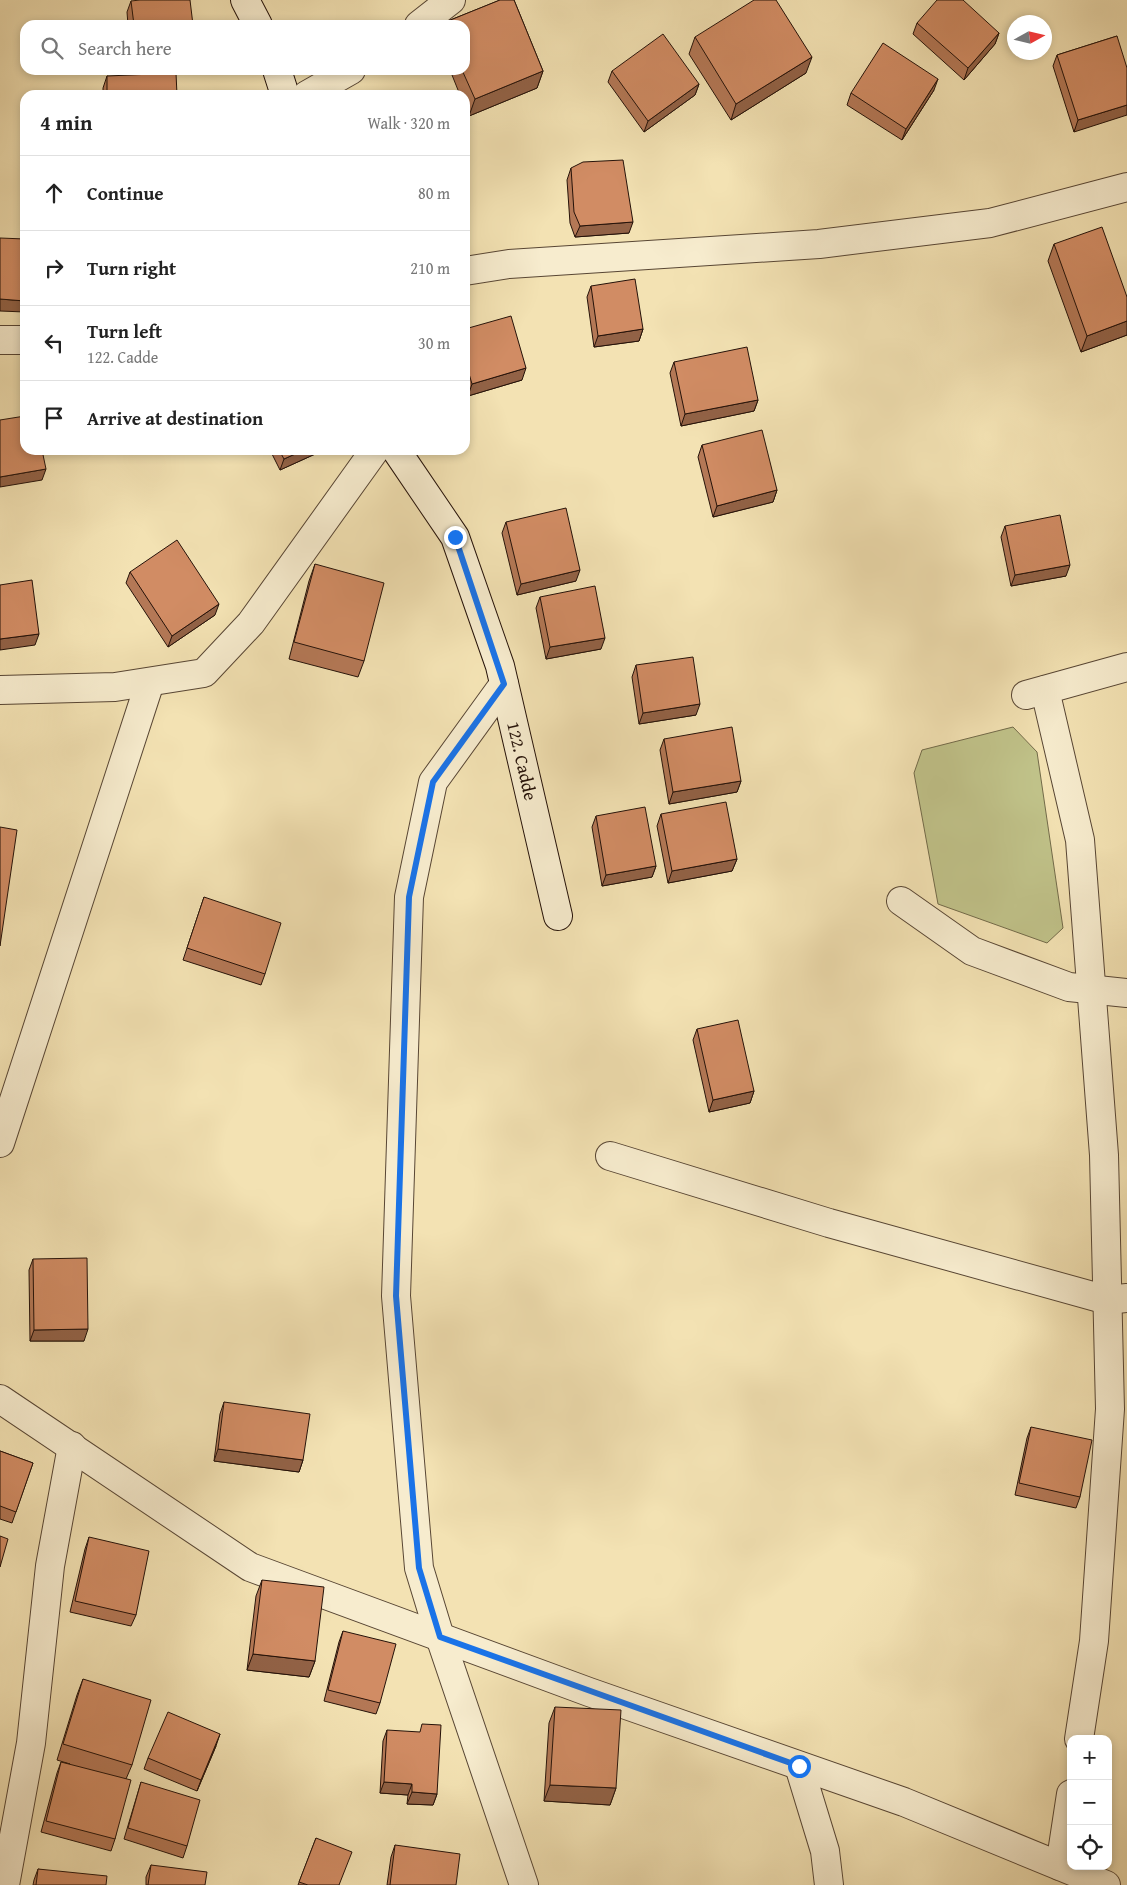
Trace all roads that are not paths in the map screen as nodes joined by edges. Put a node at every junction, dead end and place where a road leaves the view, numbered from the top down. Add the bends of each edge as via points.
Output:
1 (245, 0) edge
2 (451, 0) edge
3 (255, 20) edge
4 (425, 20) edge
5 (279, 75) edge
6 (342, 75) edge
7 (283, 90) edge
8 (316, 90) edge
9 (1127, 187) edge
10 (470, 270) edge
11 (0, 340) edge
12 (20, 340) edge
13 (372, 455) edge
14 (399, 455) edge
15 (1127, 668) edge
16 (150, 682) junction
17 (504, 684) junction
18 (0, 690) edge
19 (901, 901) dead end
20 (558, 916) dead end
21 (1090, 989) junction
22 (1127, 993) edge
23 (0, 1142) edge
24 (610, 1156) dead end
25 (1117, 1299) edge
26 (0, 1399) edge
27 (72, 1446) junction
28 (440, 1637) junction
29 (1080, 1735) edge
30 (799, 1766) junction
31 (1067, 1820) edge
32 (1060, 1866) junction
33 (5, 1885) edge
34 (524, 1885) edge
35 (829, 1885) edge
36 (1106, 1885) edge

1 - 3 street
2 - 4 street
5 - 7 street
6 - 8 street
9 - 10 street via 990,223 819,244 509,264
11 - 12 street
13 - 16 street via 251,623 204,673
14 - 17 street, 122. Cadde via 455,537
15 - 21 street via 1036,693 1080,840
16 - 18 street via 115,687
16 - 23 street
17 - 20 street, 122. Cadde
17 - 28 street via 433,782 409,897 396,1296 419,1568
19 - 21 street via 972,951 1068,987
21 - 22 street
21 - 25 street
24 - 25 street via 829,1223
25 - 29 street via 1094,1641
26 - 27 street
27 - 28 street via 250,1567
27 - 33 street via 50,1566 30,1743
28 - 30 street
28 - 34 street
30 - 32 street via 904,1802
30 - 35 street via 825,1851
31 - 32 street
32 - 36 street

